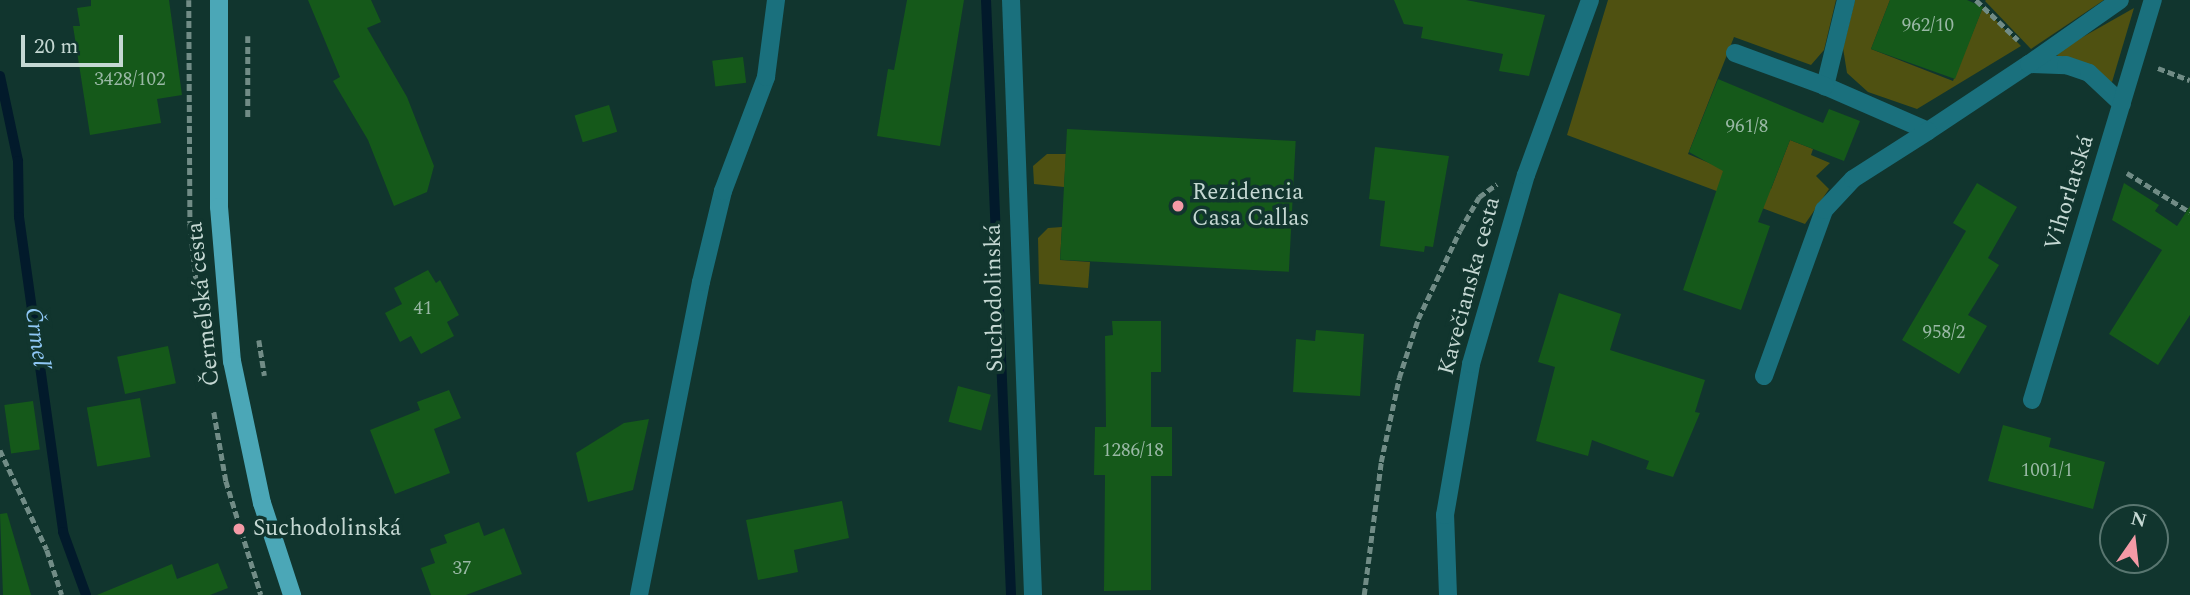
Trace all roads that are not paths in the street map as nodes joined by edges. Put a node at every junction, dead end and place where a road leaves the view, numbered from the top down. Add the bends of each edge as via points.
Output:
1 (219, 0) edge
2 (776, 0) edge
3 (1011, 0) edge
4 (1590, 0) edge
5 (1846, 0) edge
6 (2120, 0) edge
7 (2153, 0) edge
8 (1735, 53) dead end
9 (2029, 64) junction
10 (1825, 86) junction
11 (2122, 104) junction
12 (1928, 131) junction
13 (1764, 376) dead end
14 (2032, 400) dead end
15 (292, 595) edge
16 (639, 595) edge
17 (1033, 595) edge
18 (1448, 595) edge

1 - 15 main road, Čermeľská cesta via 219,207 232,361 262,503
2 - 16 street via 766,77 723,191 701,282
3 - 17 street, Suchodolinská
4 - 18 street, Kavečianska cesta via 1526,176 1471,365 1445,515
5 - 10 street
6 - 9 street
7 - 11 street, Vihorlatská
8 - 10 street
9 - 11 street via 2066,65 2089,73
9 - 12 street
10 - 12 street
11 - 14 street, Vihorlatská
12 - 13 street via 1853,178 1824,210

